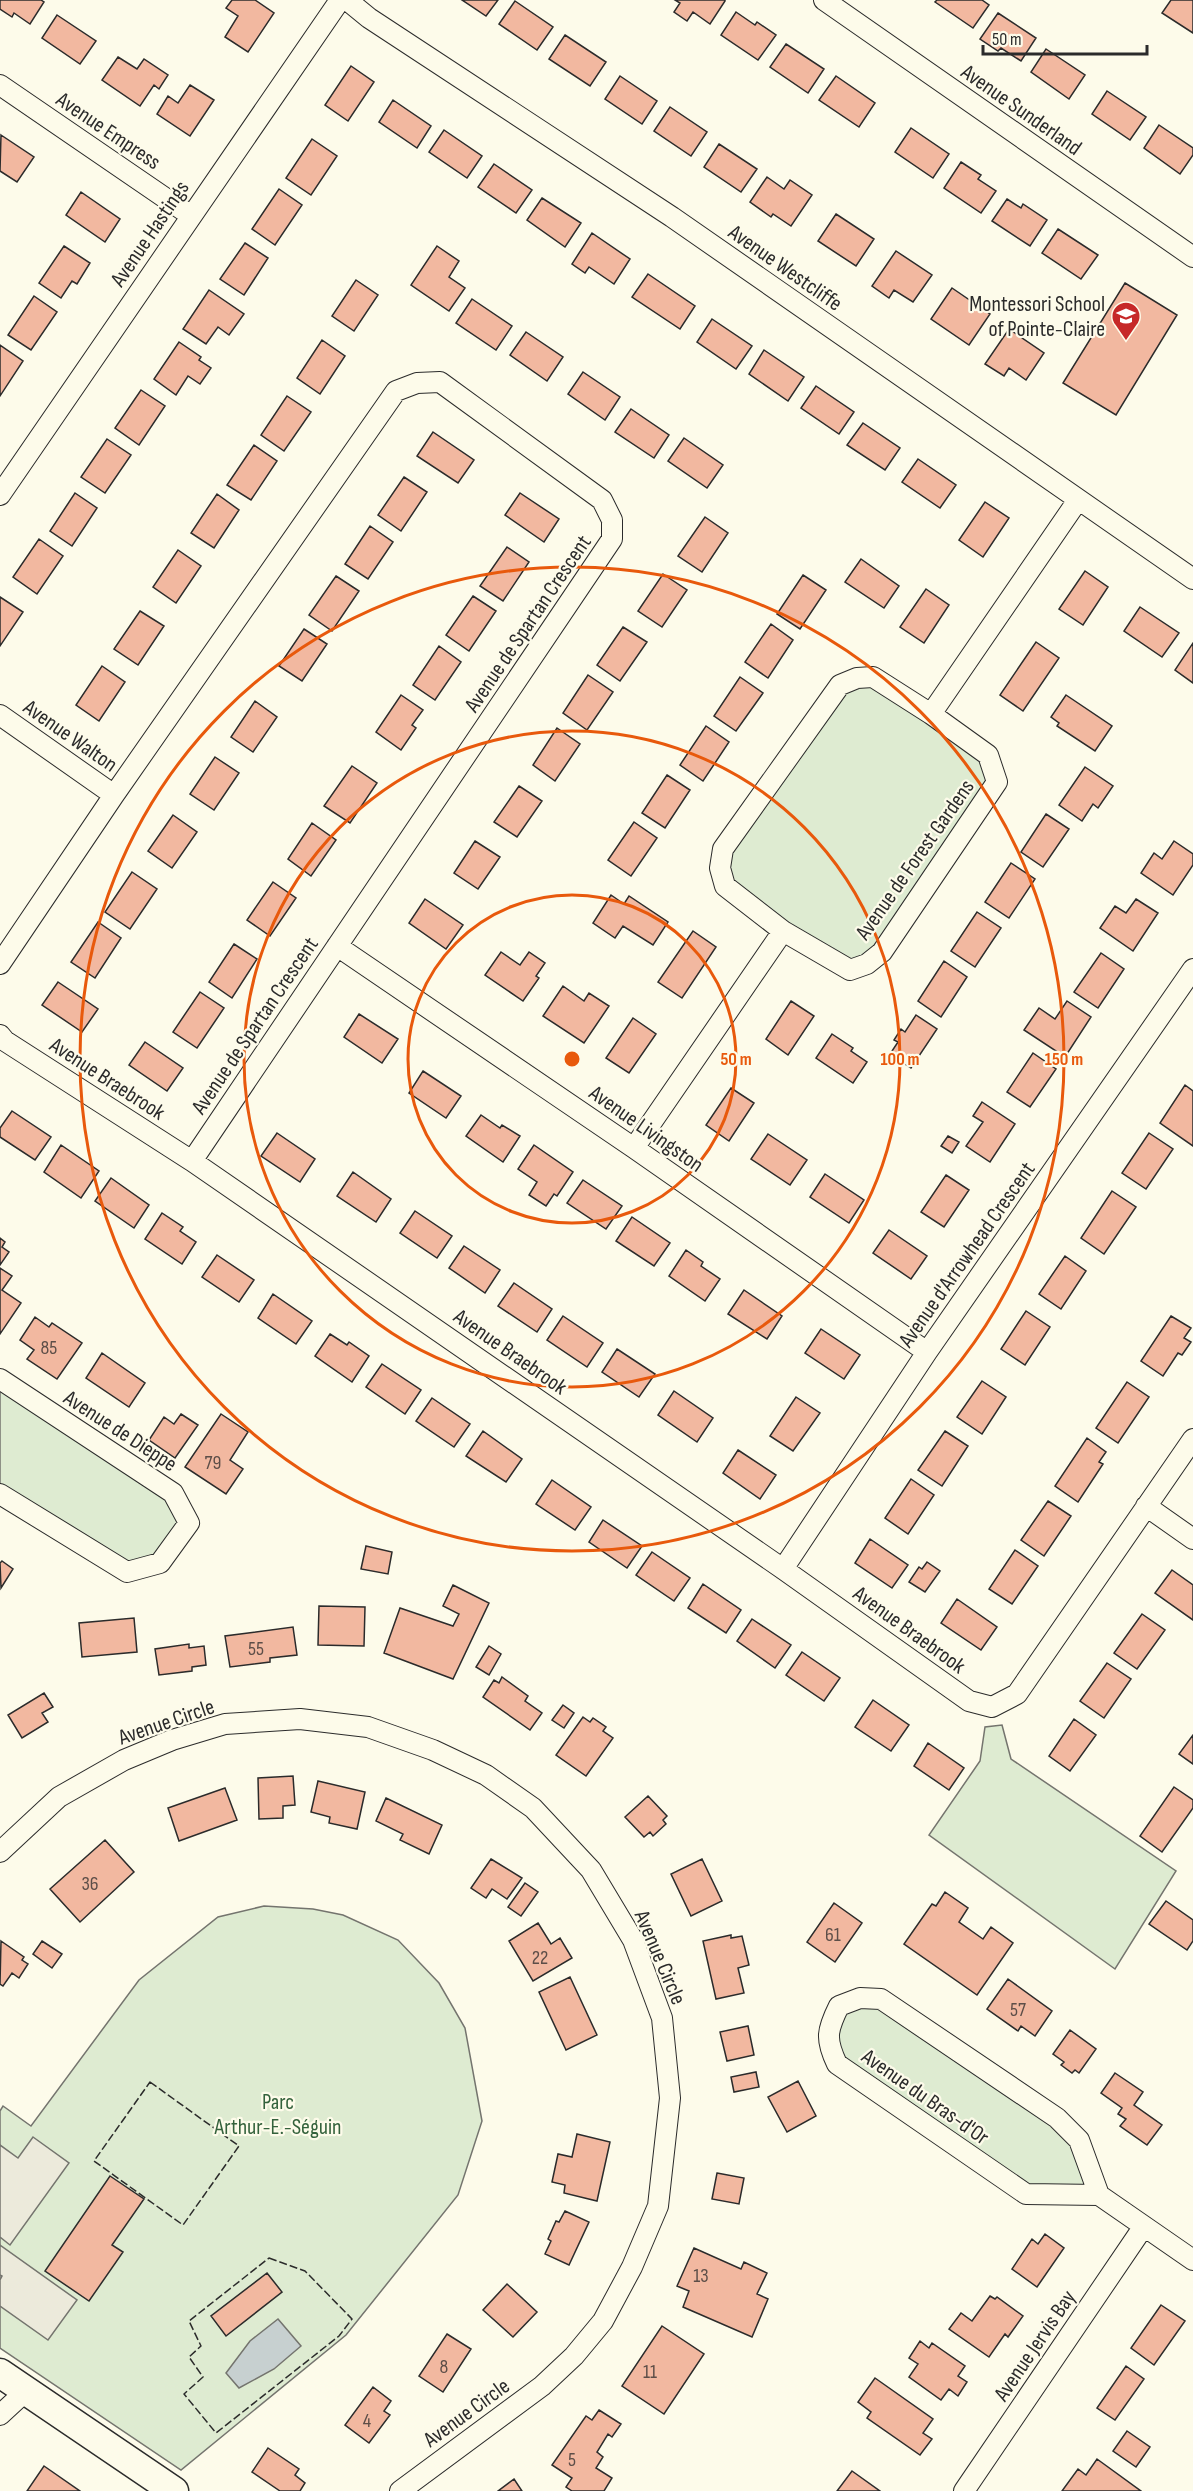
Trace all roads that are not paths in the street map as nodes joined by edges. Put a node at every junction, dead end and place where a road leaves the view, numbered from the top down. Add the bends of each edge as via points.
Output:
1 (340, 0) edge
2 (347, 0) edge
3 (824, 0) edge
4 (0, 85) edge
5 (190, 215) junction
6 (1193, 256) edge
7 (0, 495) edge
8 (1078, 500) junction
9 (1193, 579) edge
10 (931, 714) junction
11 (0, 715) edge
12 (114, 795) junction
13 (783, 931) junction
14 (337, 946) junction
15 (0, 964) edge
16 (1193, 969) edge
17 (0, 1035) edge
18 (634, 1148) junction
19 (192, 1161) junction
20 (927, 1352) junction
21 (0, 1379) edge
22 (1193, 1439) edge
23 (0, 1494) edge
24 (1146, 1506) junction
25 (1193, 1539) edge
26 (783, 1569) junction
27 (0, 1852) edge
28 (1099, 2195) junction
29 (1144, 2226) junction
30 (1193, 2260) edge
31 (0, 2373) edge
32 (26, 2391) junction
33 (0, 2415) edge
34 (174, 2491) edge
35 (400, 2491) edge
36 (964, 2491) edge

1 - 5 street, Avenue Hastings
2 - 8 street, Avenue Westcliffe via 672,217
3 - 6 street, Avenue Sunderland
4 - 5 street, Avenue Empress
5 - 7 street, Avenue Hastings
8 - 9 street, Avenue Westcliffe
8 - 10 street
10 - 13 street, Avenue de Forest Gardens via 873,677 840,684 723,849 720,868 725,886
10 - 13 street, Avenue de Forest Gardens via 988,755 997,782 882,952 867,964 850,970
11 - 12 street, Avenue Walton
12 - 14 street, Avenue de Spartan Crescent via 396,391 417,383 440,382 602,500 612,520 612,539
12 - 15 street, Avenue de Spartan Crescent
13 - 18 street
14 - 18 street, Avenue Livingston
14 - 19 street, Avenue de Spartan Crescent
16 - 20 street, Avenue d'Arrowhead Crescent
17 - 19 street, Avenue Braebrook
18 - 20 street, Avenue Livingston
19 - 26 street, Avenue Braebrook
20 - 26 street, Avenue d'Arrowhead Crescent
21 - 23 street, Avenue de Dieppe via 173,1493 189,1522 160,1563 127,1572
22 - 24 street
24 - 25 street
24 - 26 street, Avenue Braebrook via 1017,1694 992,1707 969,1701
27 - 35 street, Avenue Circle via 59,1797 124,1760 225,1724 300,1719 368,1727 433,1750 486,1775 532,1808 591,1870 633,1940 662,2018 670,2098 658,2206 603,2321 574,2356 542,2386
28 - 28 street, Avenue du Bras-d'Or via 1079,2140 1057,2118 881,1999 860,1998 839,2006 828,2027 829,2048 837,2064 1026,2194
28 - 29 street
29 - 30 street
29 - 36 street, Avenue Jervis Bay
31 - 32 street
32 - 33 street
32 - 34 street

